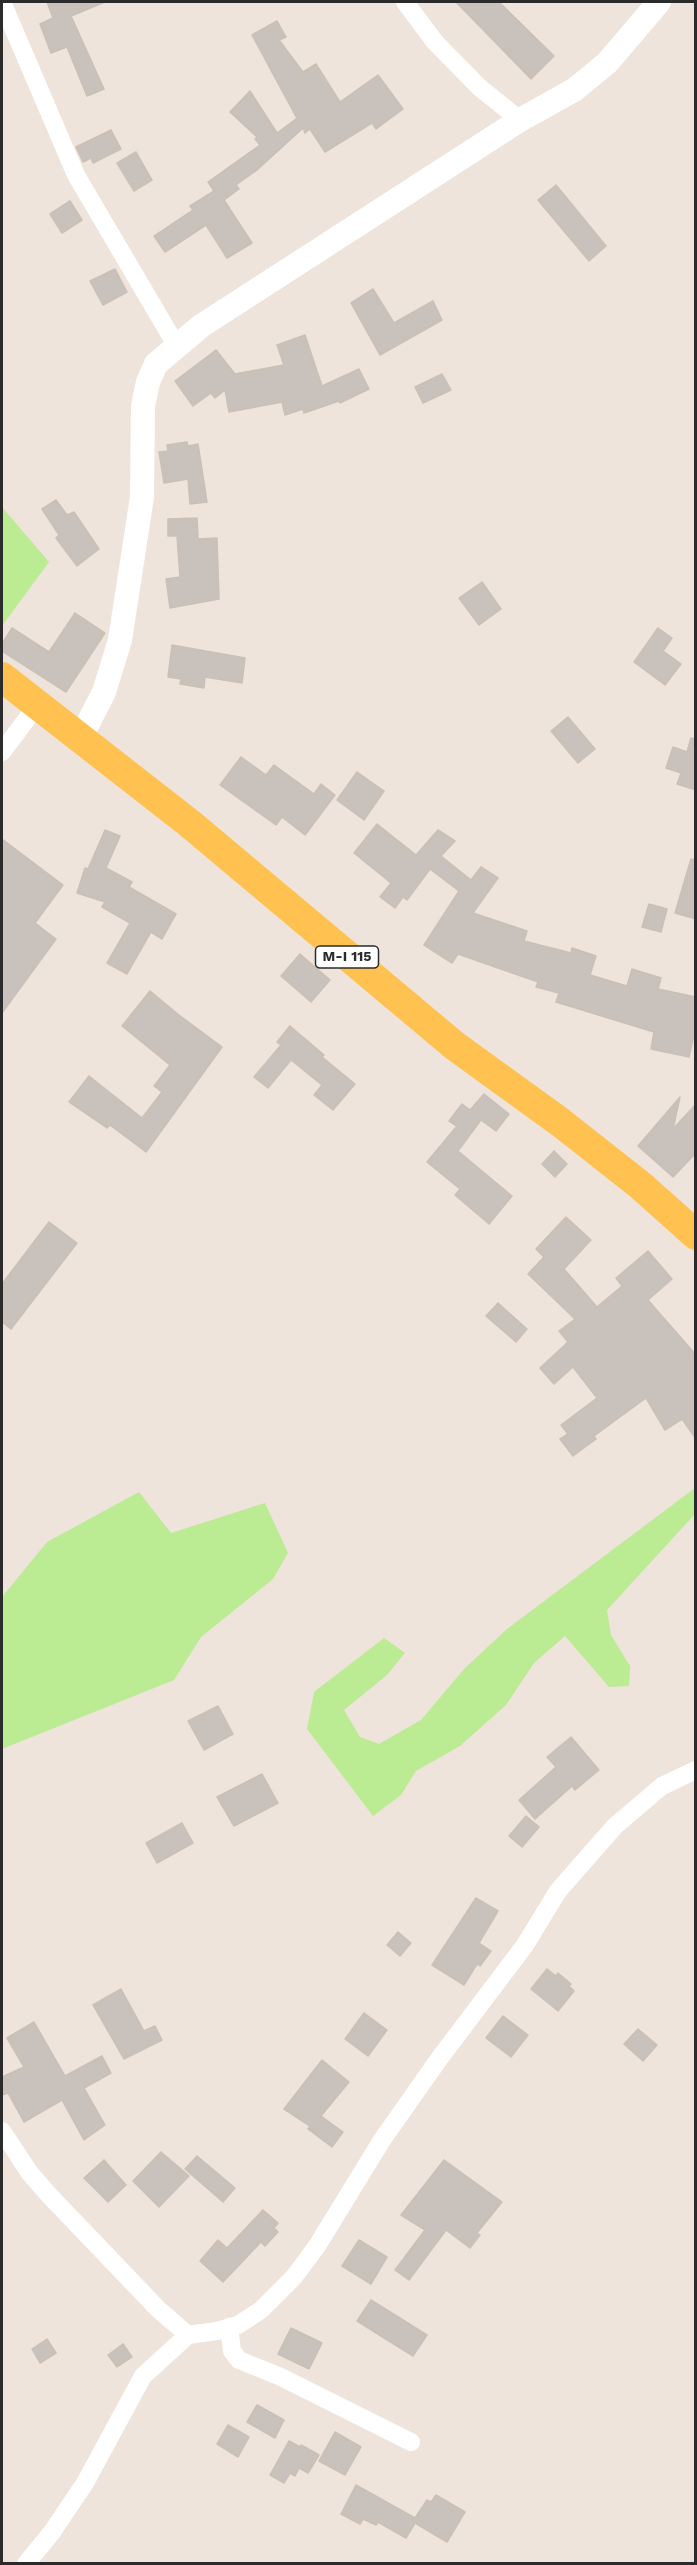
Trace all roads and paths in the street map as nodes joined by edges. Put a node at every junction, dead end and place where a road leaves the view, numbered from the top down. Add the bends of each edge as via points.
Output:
1 (2, 2) edge
2 (405, 2) edge
3 (659, 2) edge
4 (520, 120) junction
5 (176, 345) junction
6 (2, 677) edge
7 (38, 704) junction
8 (81, 737) junction
9 (2, 752) edge
10 (696, 1235) edge
11 (696, 1770) edge
12 (2, 2131) edge
13 (229, 2327) junction
14 (188, 2335) junction
15 (411, 2442) dead end
16 (26, 2564) edge

1 - 5 street via 76,175
2 - 4 street via 435,42 479,87
3 - 4 street via 608,63 574,90
4 - 5 street
5 - 8 street via 156,364 148,382 143,406 142,497 120,640 104,692
6 - 7 main road, M-I 115
7 - 8 main road, M-I 115
7 - 9 street
8 - 10 main road, M-I 115 via 455,1046 560,1122
11 - 13 street via 662,1786 615,1826 558,1891 525,1945 382,2140 294,2277 261,2310
12 - 14 street via 48,2194
13 - 14 street
13 - 15 street via 232,2350 239,2360
14 - 16 street via 143,2376 85,2483

